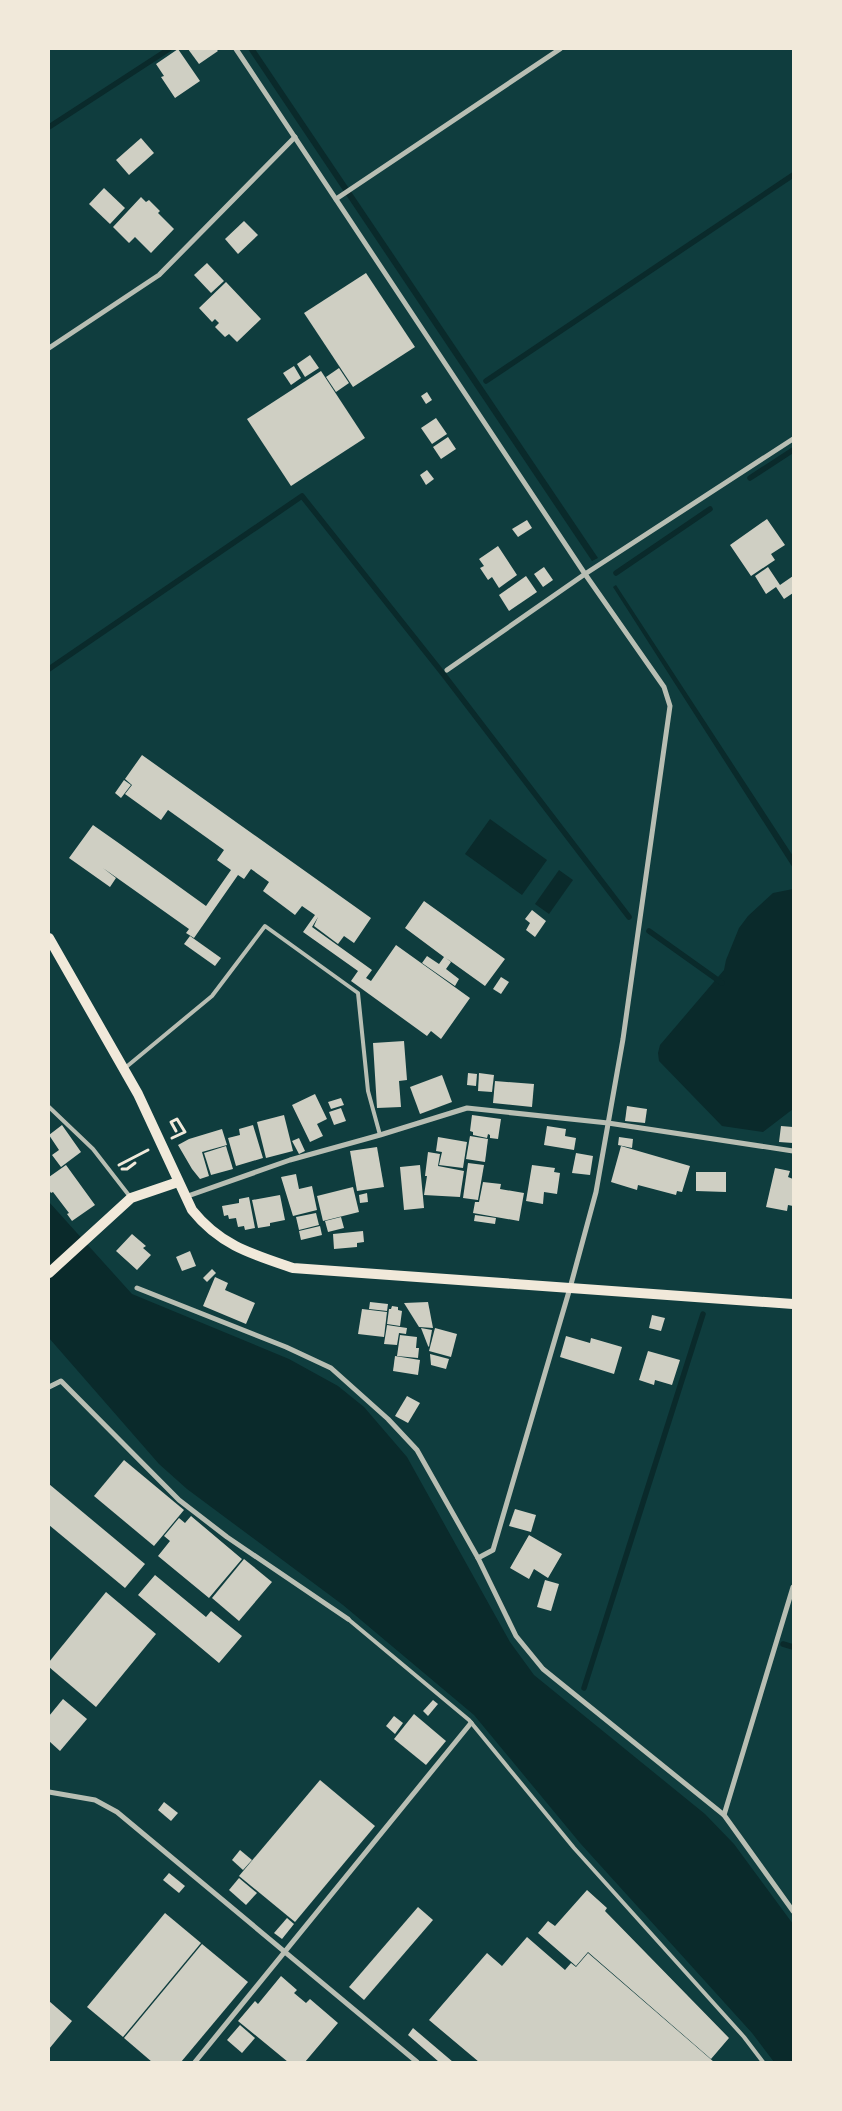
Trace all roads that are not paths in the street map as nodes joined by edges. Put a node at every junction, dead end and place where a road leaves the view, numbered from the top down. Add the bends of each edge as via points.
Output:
1 (236, 49) edge
2 (560, 49) edge
3 (295, 137) junction
4 (336, 199) junction
5 (49, 348) edge
6 (793, 439) edge
7 (585, 574) junction
8 (448, 670) dead end
9 (49, 938) edge
10 (124, 1069) junction
11 (49, 1107) edge
12 (608, 1123) junction
13 (380, 1135) junction
14 (793, 1151) edge
15 (178, 1182) junction
16 (184, 1197) junction
17 (131, 1198) junction
18 (49, 1273) edge
19 (137, 1288) dead end
20 (570, 1288) junction
21 (793, 1304) edge
22 (49, 1387) edge
23 (478, 1558) junction
24 (793, 1587) edge
25 (348, 1619) joint
26 (471, 1723) junction
27 (49, 1792) edge
28 (724, 1815) junction
29 (793, 1910) edge
30 (285, 1953) junction
31 (195, 2062) edge
32 (417, 2062) edge
33 (763, 2062) edge

1 - 3 street
2 - 4 street
3 - 4 street
3 - 5 street via 159,274
4 - 7 street
6 - 7 street
7 - 8 street
7 - 12 street via 664,687 670,706
9 - 10 main road
10 - 13 lane via 212,996 265,926 358,993 368,1091
10 - 15 main road
11 - 17 lane via 93,1149
12 - 13 street via 467,1108
12 - 14 street
12 - 20 street via 596,1192
13 - 16 street via 290,1160
15 - 16 main road
15 - 17 main road
16 - 20 main road via 204,1225 217,1236 246,1251 293,1268
17 - 18 main road
19 - 23 street via 331,1368 417,1450
20 - 21 main road
20 - 23 street via 493,1550
22 - 25 street via 61,1381 179,1500 227,1537
23 - 28 street via 516,1636 543,1669
24 - 28 street
25 - 26 lane
26 - 30 street
26 - 33 lane via 574,1848
27 - 30 street via 95,1800 117,1812
28 - 29 street
30 - 31 street
30 - 32 street

